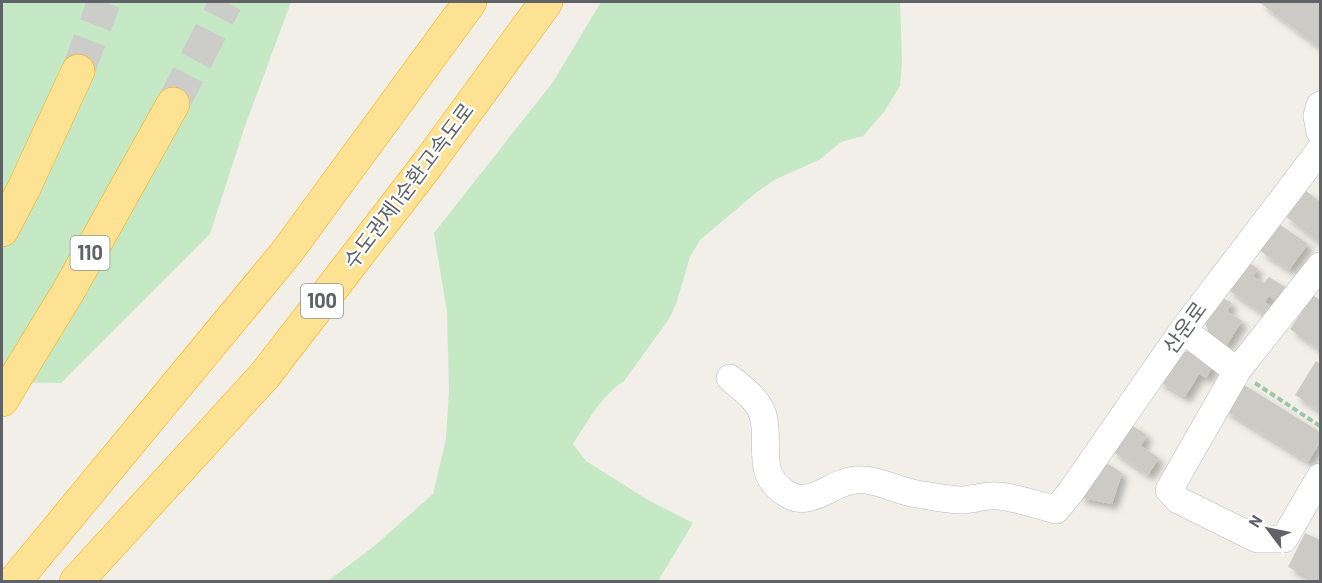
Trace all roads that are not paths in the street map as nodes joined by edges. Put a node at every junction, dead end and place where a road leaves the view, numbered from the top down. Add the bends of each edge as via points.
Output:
1 (470, 2) edge
2 (546, 2) edge
3 (78, 71) tunnel mouth
4 (173, 104) tunnel mouth
5 (1320, 105) edge
6 (1320, 132) edge
7 (1320, 150) edge
8 (2, 231) edge
9 (1320, 266) edge
10 (1183, 330) junction
11 (1237, 371) junction
12 (730, 378) dead end
13 (2, 400) edge
14 (1320, 477) edge
15 (14, 582) edge
16 (76, 582) edge

1 - 15 highway, 100 via 286,253
2 - 16 highway, 수도권제1순환고속도로 / 100 via 427,165 265,375
3 - 8 highway
4 - 13 highway, 110 via 68,292
5 - 6 street
7 - 10 street, 산운로
9 - 11 street
10 - 11 street
10 - 12 street, 산운로 via 1056,510 997,495 959,501 915,494 869,480 838,485 812,498 786,494 768,471 764,458 762,414 756,402
11 - 14 street via 1169,490 1178,500 1257,539 1284,539

